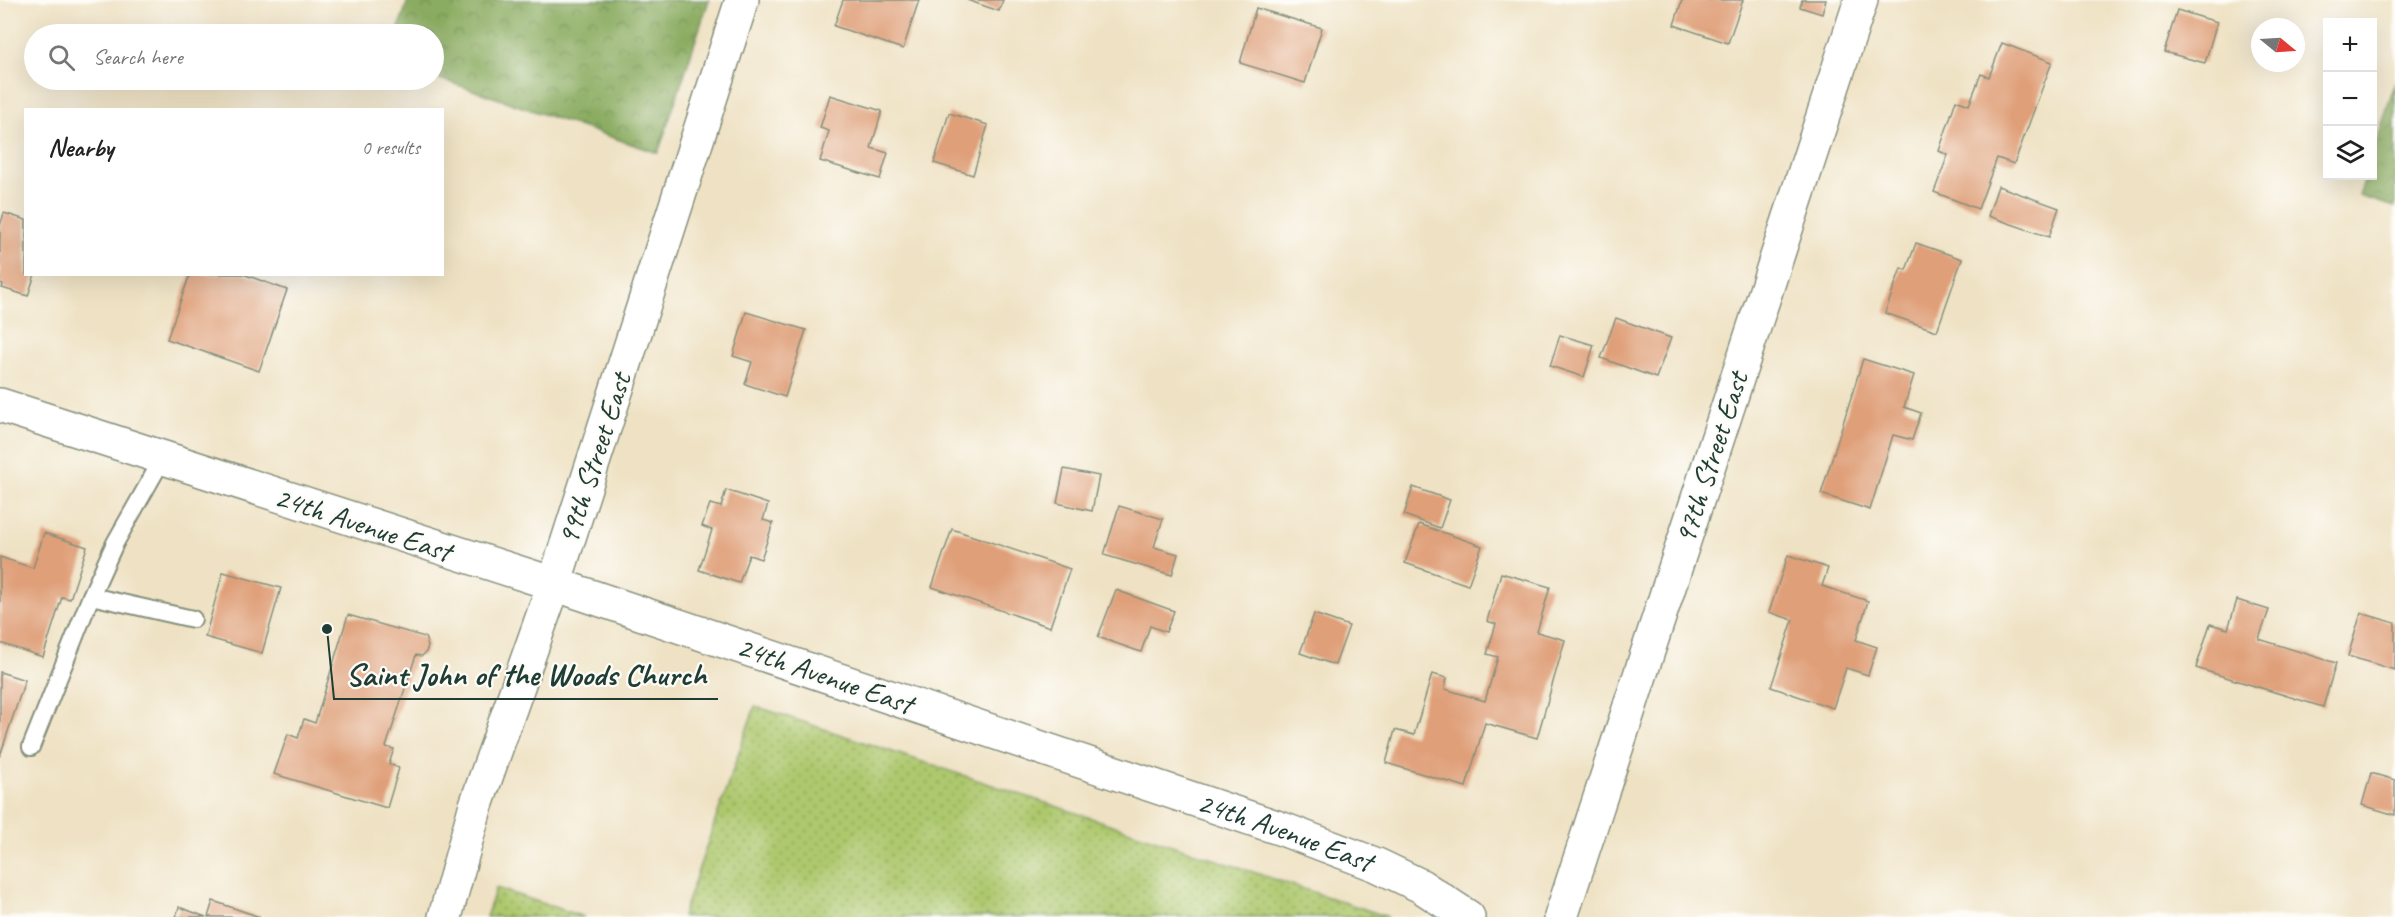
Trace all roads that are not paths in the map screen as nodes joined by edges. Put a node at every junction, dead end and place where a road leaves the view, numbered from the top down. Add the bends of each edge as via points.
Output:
1 (742, 0) edge
2 (1861, 0) edge
3 (0, 405) edge
4 (162, 458) junction
5 (554, 584) junction
6 (91, 596) junction
7 (193, 619) dead end
8 (31, 747) dead end
9 (445, 917) edge
10 (1468, 917) edge
11 (1561, 917) edge

1 - 5 street, 99th Street East
2 - 11 street, 97th Street East
3 - 4 street, 24th Avenue East
4 - 5 street, 24th Avenue East
4 - 6 lane
5 - 9 street, 99th Street East via 475,808
5 - 10 street, 24th Avenue East via 1285,830 1413,882
6 - 7 lane
6 - 8 lane

